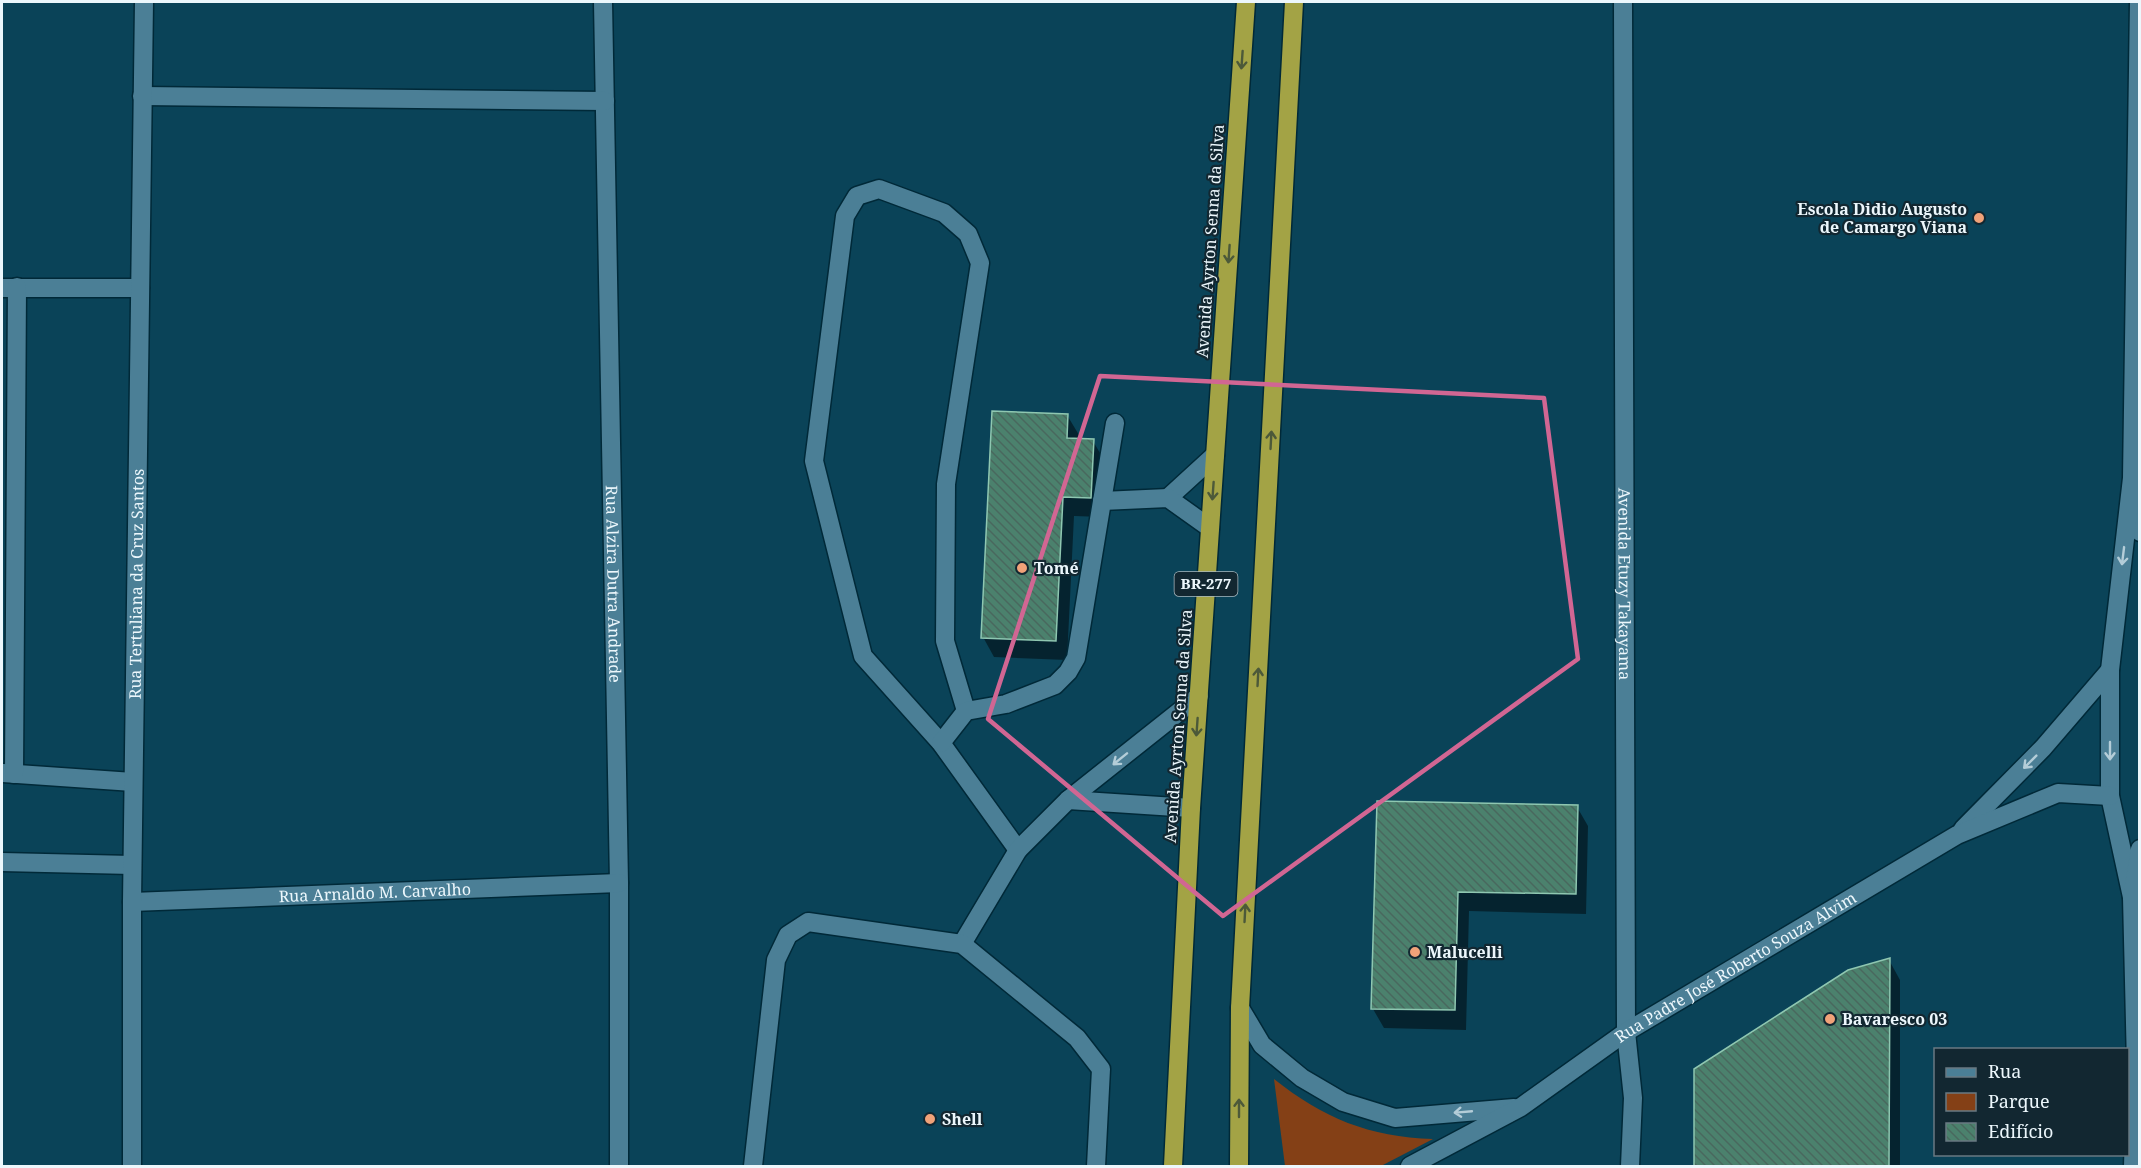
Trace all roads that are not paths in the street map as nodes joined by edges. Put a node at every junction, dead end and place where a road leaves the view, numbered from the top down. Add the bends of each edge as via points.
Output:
1 (144, 2) edge
2 (603, 2) edge
3 (1246, 2) edge
4 (1294, 2) edge
5 (1623, 2) edge
6 (2139, 2) edge
7 (142, 96) junction
8 (605, 101) junction
9 (9, 288) edge
10 (140, 288) junction
11 (1115, 423) dead end
12 (1215, 455) junction
13 (2132, 477) junction
14 (1168, 498) junction
15 (1102, 501) junction
16 (1210, 528) junction
17 (2139, 532) edge
18 (2110, 670) junction
19 (1198, 696) junction
20 (966, 711) junction
21 (941, 743) junction
22 (8, 774) edge
23 (133, 782) junction
24 (2110, 796) junction
25 (1068, 800) junction
26 (1191, 808) junction
27 (1958, 835) junction
28 (2139, 849) edge
29 (1018, 850) junction
30 (2, 861) edge
31 (132, 866) junction
32 (619, 883) junction
33 (2132, 897) junction
34 (132, 902) junction
35 (962, 944) junction
36 (1240, 1008) junction
37 (1626, 1032) junction
38 (2138, 1065) edge
39 (1521, 1107) junction
40 (132, 1167) edge
41 (620, 1167) edge
42 (753, 1167) edge
43 (1096, 1167) edge
44 (1173, 1167) edge
45 (1239, 1167) edge
46 (1410, 1167) edge
47 (1630, 1167) edge
48 (2133, 1167) edge

1 - 7 street, Rua Tertuliana da Cruz Santos
2 - 8 street, Rua Alzira Dutra Andrade
3 -> 12 highway, Avenida Ayrton Senna da Silva / BR-277
36 -> 4 highway
5 - 37 street, Avenida Etuzy Takayama
6 - 13 street
7 - 8 street
7 - 10 street, Rua Tertuliana da Cruz Santos
8 - 32 street, Rua Alzira Dutra Andrade
9 - 10 street
9 - 22 street
10 - 23 street, Rua Tertuliana da Cruz Santos
11 - 15 street
12 - 14 street
12 -> 16 highway, Avenida Ayrton Senna da Silva / BR-277
13 - 17 street
13 -> 18 street
14 - 15 street
14 - 16 street
15 - 20 street via 1076,658 1068,672 1054,685 1006,704
16 - 19 highway, Avenida Ayrton Senna da Silva / BR-277
18 -> 24 street
18 -> 27 street, Rua Padre José Roberto Souza Alvim via 2043,748
19 -> 25 street
19 -> 26 highway, Avenida Ayrton Senna da Silva / BR-277
20 - 21 street
20 - 21 street via 945,641 946,484 980,263 968,234 944,213 879,189 857,196 845,216 814,461 863,656
21 - 29 street
22 - 23 street
23 - 31 street, Rua Tertuliana da Cruz Santos
24 - 27 street, Rua Padre José Roberto Souza Alvim via 2058,793
24 - 33 street
25 - 26 street
25 - 29 street
26 - 44 highway, Avenida Ayrton Senna da Silva / BR-277
27 - 37 street, Rua Padre José Roberto Souza Alvim
28 - 33 street
29 - 35 street
30 - 31 street
31 - 34 street, Rua Tertuliana da Cruz Santos
32 - 34 street, Rua Arnaldo M. Carvalho
32 - 41 street, Rua Alzira Dutra Andrade
33 - 38 street
34 - 40 street, Rua Tertuliana da Cruz Santos
35 - 42 street via 808,922 789,935 776,960
35 - 43 street via 1077,1038 1101,1069
39 -> 36 street via 1395,1118 1343,1102 1302,1078 1262,1045
45 -> 36 highway
37 - 39 street, Rua Padre José Roberto Souza Alvim
37 - 47 street, Avenida Etuzy Takayama via 1633,1098
38 - 48 street
39 - 46 street, Rua Padre José Roberto Souza Alvim

